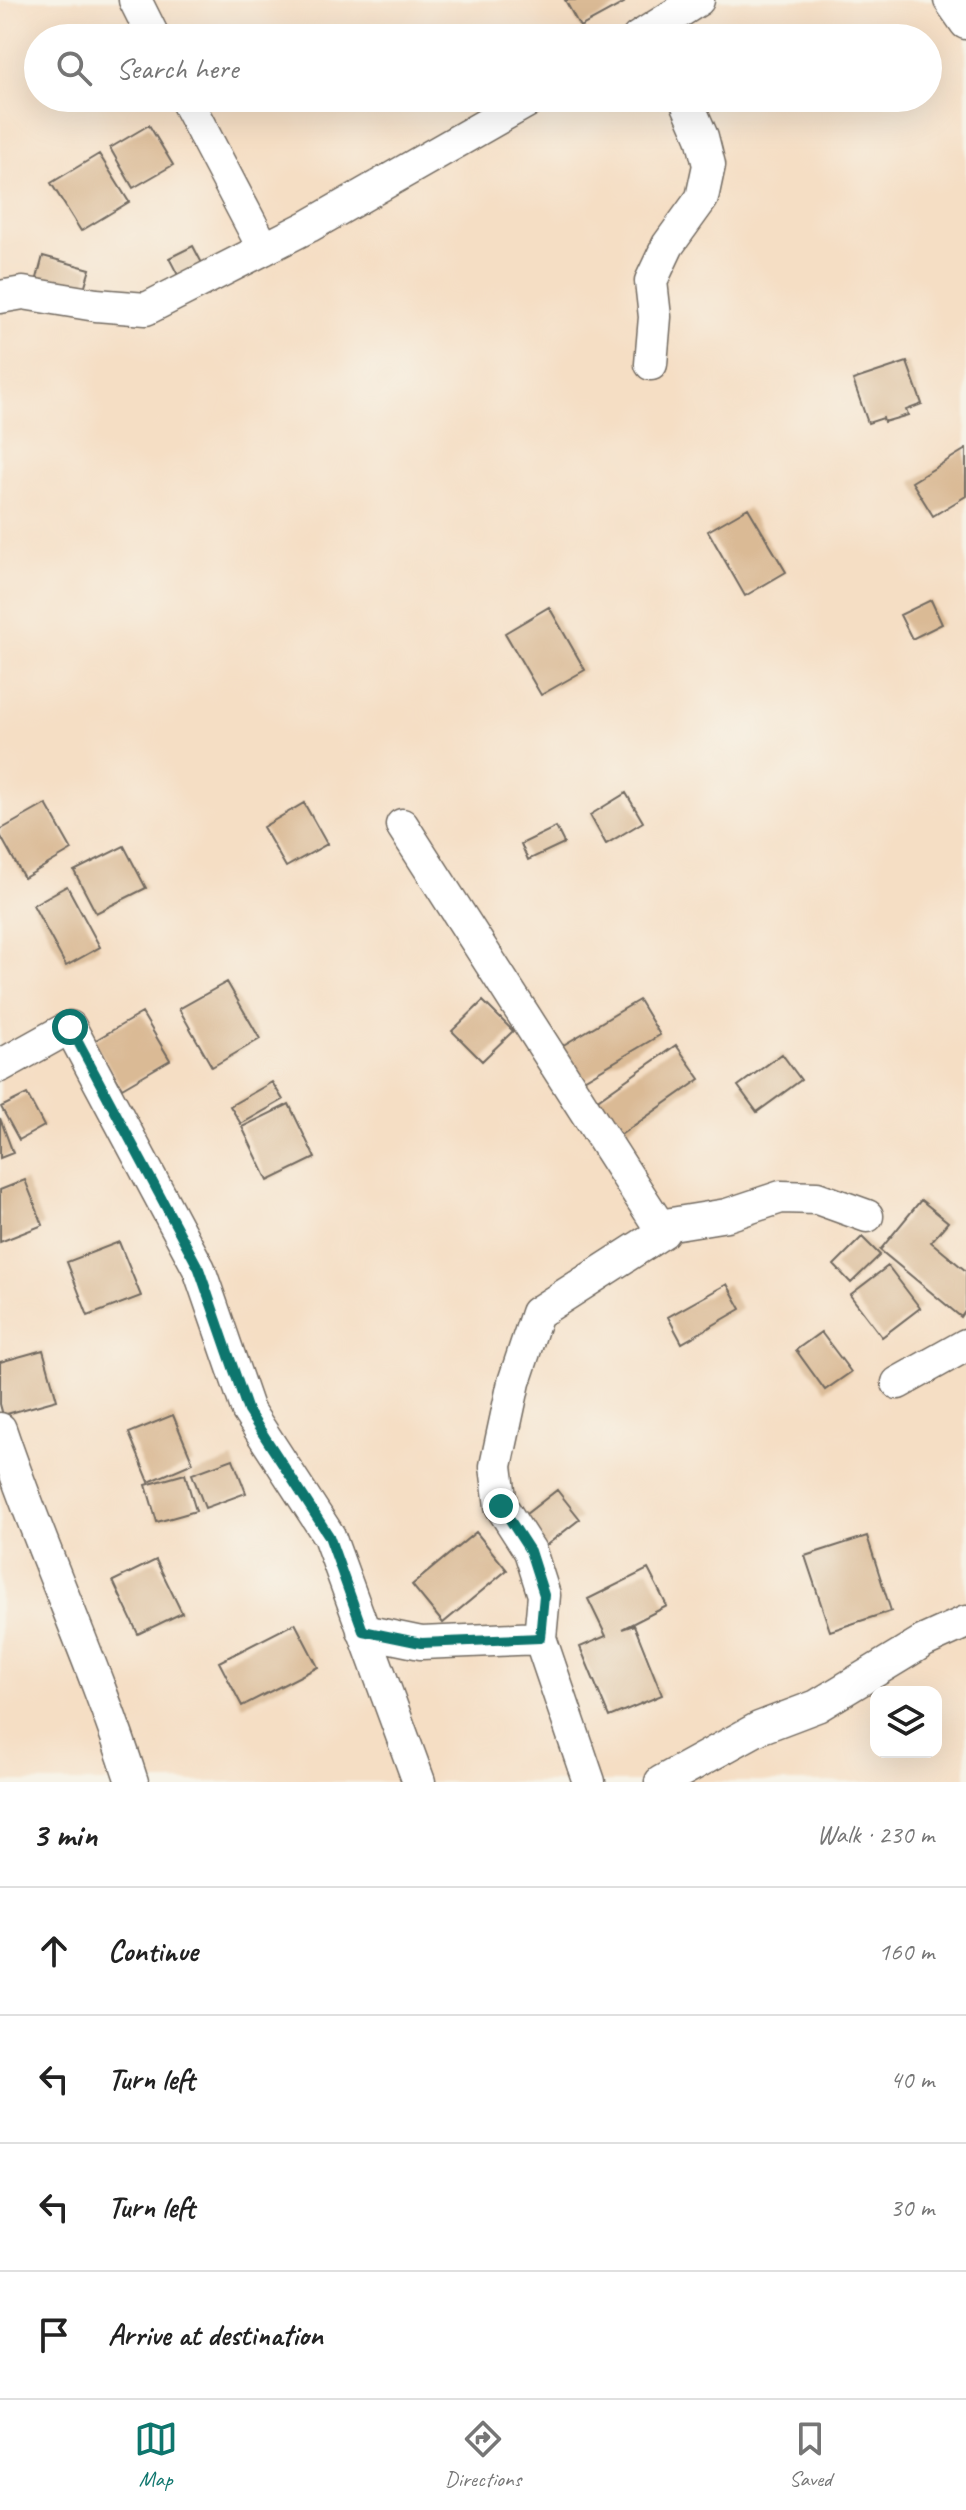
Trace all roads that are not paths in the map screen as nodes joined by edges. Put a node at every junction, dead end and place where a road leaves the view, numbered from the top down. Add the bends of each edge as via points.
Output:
1 (135, 0) edge
2 (698, 0) edge
3 (950, 0) edge
4 (966, 23) edge
5 (147, 24) edge
6 (665, 24) edge
7 (192, 112) edge
8 (508, 112) edge
9 (691, 112) edge
10 (264, 249) junction
11 (0, 297) edge
12 (651, 364) dead end
13 (402, 825) dead end
14 (0, 1066) edge
15 (867, 1216) dead end
16 (659, 1226) junction
17 (966, 1345) edge
18 (898, 1383) dead end
19 (0, 1429) edge
20 (966, 1622) edge
21 (363, 1631) junction
22 (540, 1638) junction
23 (132, 1782) edge
24 (419, 1782) edge
25 (589, 1782) edge
26 (661, 1782) edge

1 - 5 street
2 - 6 street
3 - 4 street
7 - 10 street
8 - 10 street
9 - 12 street via 709,165 702,198 668,245 651,281
10 - 11 street via 146,309 23,293
13 - 16 street
14 - 21 street via 70,1027 199,1269 248,1411 329,1536
15 - 16 street via 817,1198 781,1197 727,1215
16 - 22 street via 663,1232 537,1313 514,1382 496,1466 501,1506 530,1551 544,1595
17 - 18 street
19 - 23 street
20 - 26 street via 924,1641 817,1706 759,1728
21 - 22 street via 421,1643
21 - 24 street
22 - 25 street

